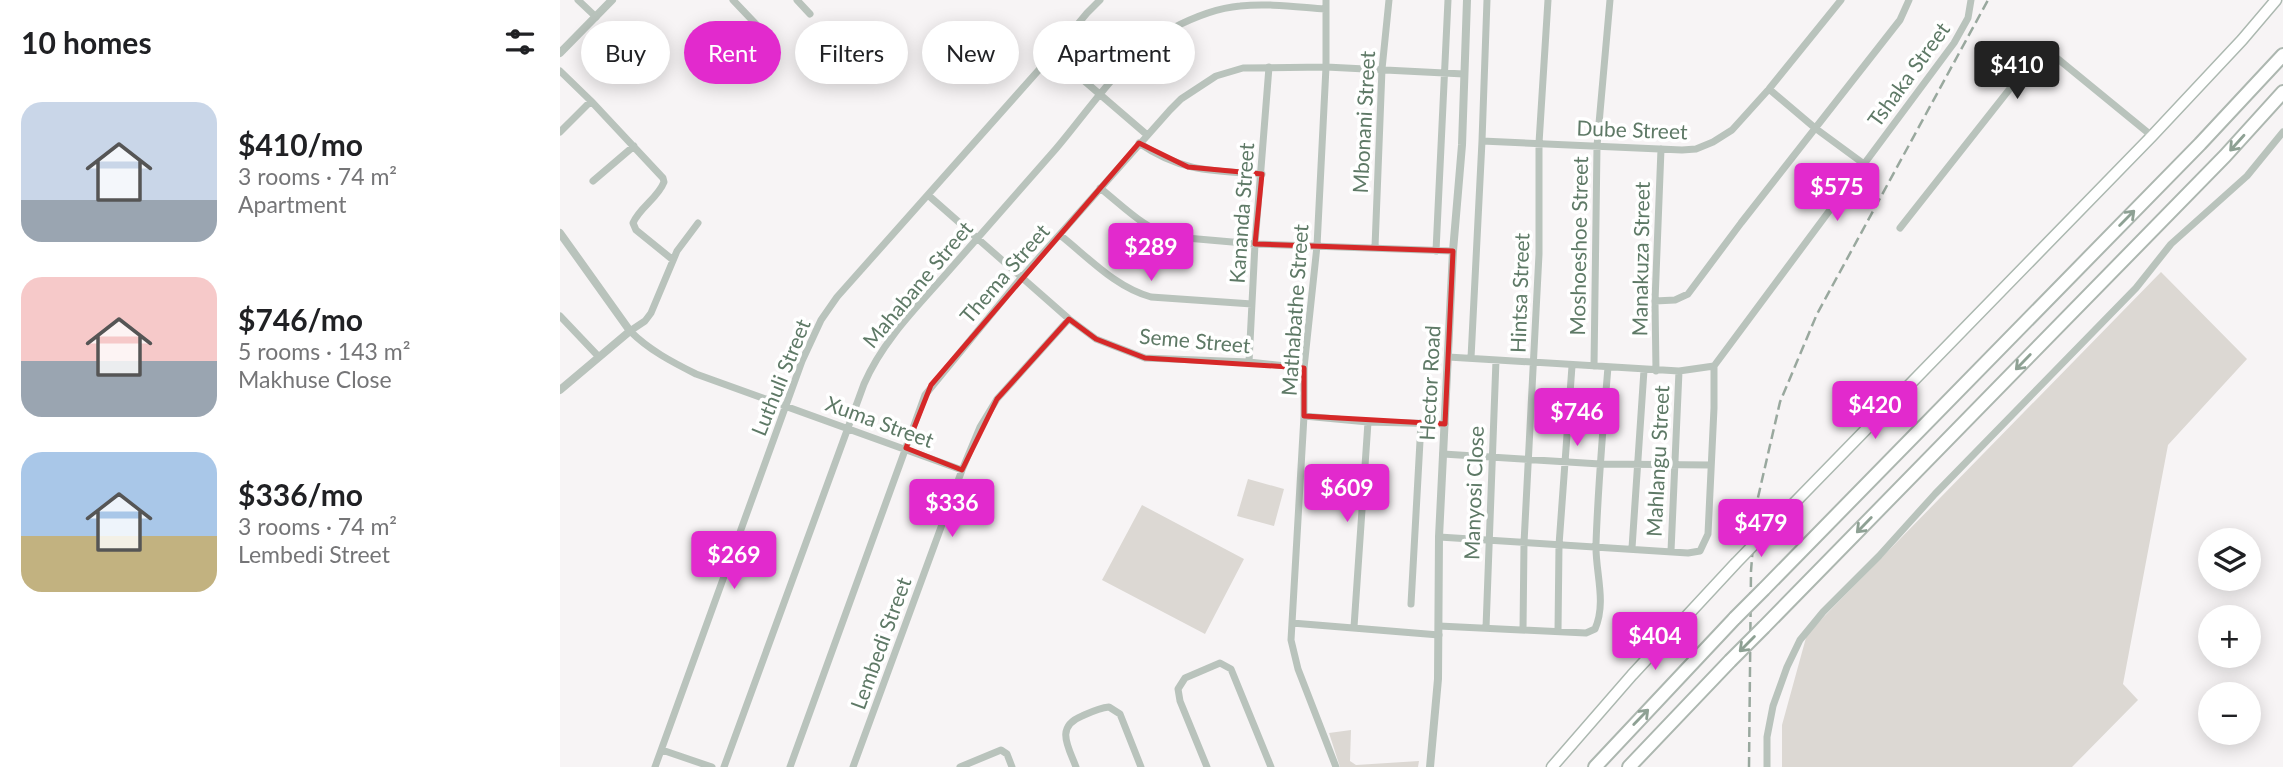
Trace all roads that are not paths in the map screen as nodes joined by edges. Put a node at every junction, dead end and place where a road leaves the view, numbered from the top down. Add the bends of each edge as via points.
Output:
1 (578, 0) edge
2 (612, 0) edge
3 (733, 0) edge
4 (797, 0) edge
5 (1100, 0) edge
6 (1389, 0) edge
7 (1448, 0) edge
8 (1467, 0) edge
9 (1487, 0) edge
10 (1548, 0) edge
11 (1610, 0) edge
12 (1841, 0) edge
13 (1909, 0) edge
14 (1970, 0) edge
15 (2276, 0) edge
16 (1325, 4) edge
17 (810, 13) dead end
18 (596, 17) junction
19 (753, 21) edge
20 (1080, 21) edge
21 (560, 53) edge
22 (2283, 55) edge
23 (1269, 67) junction
24 (1326, 67) junction
25 (1382, 69) junction
26 (560, 71) edge
27 (1445, 72) junction
28 (1464, 74) junction
29 (1033, 77) edge
30 (1087, 84) edge
31 (1769, 89) junction
32 (2283, 92) edge
33 (1100, 96) junction
34 (591, 101) junction
35 (1815, 128) junction
36 (560, 132) edge
37 (2283, 132) edge
38 (1146, 134) junction
39 (2152, 136) junction
40 (1482, 141) junction
41 (1139, 143) junction
42 (1539, 143) junction
43 (634, 146) junction
44 (1597, 146) junction
45 (1661, 149) junction
46 (1864, 164) junction
47 (1262, 174) junction
48 (593, 181) dead end
49 (1100, 188) junction
50 (928, 195) junction
51 (698, 223) dead end
52 (1900, 228) dead end
53 (561, 235) edge
54 (1060, 235) junction
55 (977, 239) junction
56 (1255, 244) junction
57 (1317, 246) junction
58 (1375, 247) junction
59 (1436, 251) junction
60 (1453, 251) junction
61 (673, 260) junction
62 (1021, 278) junction
63 (1655, 302) junction
64 (1252, 304) junction
65 (560, 316) edge
66 (1069, 319) junction
67 (630, 331) junction
68 (599, 357) junction
69 (1448, 357) junction
70 (1471, 358) junction
71 (1496, 360) junction
72 (1249, 362) junction
73 (1535, 364) junction
74 (1572, 366) junction
75 (1594, 366) junction
76 (1714, 366) junction
77 (1608, 367) junction
78 (1304, 368) junction
79 (1644, 370) junction
80 (1656, 371) junction
81 (1679, 372) junction
82 (560, 390) edge
83 (786, 405) junction
84 (1304, 416) junction
85 (1368, 422) junction
86 (1421, 423) junction
87 (1445, 424) junction
88 (849, 427) junction
89 (906, 448) junction
90 (1443, 454) junction
91 (1492, 457) junction
92 (1528, 460) junction
93 (1565, 461) junction
94 (1600, 464) junction
95 (1637, 464) junction
96 (1674, 465) junction
97 (1710, 465) junction
98 (962, 470) junction
99 (1439, 537) junction
100 (1488, 541) junction
101 (1524, 543) junction
102 (1559, 545) junction
103 (1596, 548) junction
104 (1632, 548) junction
105 (1671, 551) junction
106 (1411, 604) dead end
107 (1292, 623) junction
108 (1354, 627) junction
109 (1486, 628) junction
110 (1523, 630) junction
111 (1439, 631) junction
112 (1558, 631) junction
113 (662, 750) junction
114 (656, 767) edge
115 (712, 767) edge
116 (724, 767) edge
117 (790, 767) edge
118 (853, 767) edge
119 (960, 767) edge
120 (1012, 767) edge
121 (1076, 767) edge
122 (1141, 767) edge
123 (1207, 767) edge
124 (1271, 767) edge
125 (1336, 767) edge
126 (1430, 767) edge
127 (1552, 767) edge
128 (1595, 767) edge
129 (1629, 767) edge
130 (1767, 767) edge

1 - 18 street
2 - 18 street
3 - 19 street
4 - 17 street
5 - 20 street, Luthuli Street
6 - 25 street, Mbonani Street
7 - 27 street
8 - 28 street, Hector Road
9 - 40 street, Hector Road
10 - 42 street, Hintsa Street
11 - 44 street, Moshoeshoe Street
12 - 31 street, Dube Street
13 - 35 street via 1900,20
14 - 46 street, Tshaka Street via 1968,18 1958,37
15 - 39 main road
16 - 24 street, Mathabathe Street
16 - 33 street, Mahabane Street via 1240,6 1205,14 1149,43
18 - 21 street
128 -> 22 highway, bridge
23 - 24 street, Thema Street
23 - 38 street, Thema Street via 1216,76 1181,99
23 - 47 street, Kananda Street
24 - 25 street, Thema Street
24 - 57 street, Mathabathe Street
25 - 27 street, Thema Street
25 - 58 street, Mbonani Street
26 - 34 street
27 - 28 street, Thema Street
27 - 59 street
28 - 60 street, Hector Road
29 - 50 street, Luthuli Street
30 - 33 street
31 - 35 street
31 - 45 street, Dube Street via 1732,130 1713,142 1696,149
32 -> 129 highway, bridge
33 - 38 street
33 - 55 street, Mahabane Street
34 - 36 street
34 - 43 street
35 - 46 street
35 - 63 street via 1688,294
37 - 130 street via 2247,176 2171,244 2136,288 1800,640 1773,706
38 - 41 street, Thema Street
39 - 52 street via 2058,59 2038,53
39 - 127 main road, bridge via 1735,564
40 - 42 street, Dube Street
40 - 70 street, Hector Road
41 - 47 street via 1188,167
41 - 49 street, Thema Street
42 - 44 street, Dube Street
42 - 73 street, Hintsa Street
43 - 48 street
43 - 61 street via 664,182 633,226
44 - 45 street, Dube Street
44 - 75 street, Moshoeshoe Street
45 - 63 street, Manakuza Street
46 - 76 street, Tshaka Street
47 - 56 street, Kananda Street
49 - 54 street, Thema Street
49 - 56 street via 1164,235
50 - 55 street, Seme Street
50 - 83 street, Luthuli Street via 821,320
51 - 61 street
53 - 67 street
54 - 62 street, Thema Street
54 - 64 street via 1135,292
55 - 62 street, Seme Street
55 - 88 street, Mahabane Street via 877,357
56 - 57 street
56 - 64 street, Kananda Street
57 - 58 street
57 - 78 street, Mathabathe Street
58 - 59 street
59 - 60 street
60 - 69 street, Hector Road
61 - 67 street via 651,313
62 - 66 street, Seme Street
62 - 89 street, Thema Street via 931,385
63 - 80 street, Manakuza Street
64 - 72 street, Kananda Street
65 - 68 street
66 - 72 street, Seme Street via 1096,339 1145,358
66 - 98 street, Lembedi Street via 997,399
67 - 68 street
67 - 83 street via 696,374
68 - 82 street
69 - 70 street
69 - 87 street, Hector Road
70 - 71 street
71 - 73 street
71 - 91 street, Manyosi Close
72 - 78 street, Seme Street
73 - 74 street
73 - 92 street, Hintsa Street
74 - 75 street
74 - 93 street
75 - 77 street
76 - 81 street
76 - 97 street
77 - 79 street
77 - 94 street
78 - 84 street, Mathabathe Street
79 - 80 street
79 - 95 street
80 - 81 street
81 - 96 street, Mahlangu Street
83 - 88 street, Xuma Street
83 - 113 street, Luthuli Street
84 - 85 street
84 - 107 street, Mathabathe Street
85 - 86 street
85 - 108 street
86 - 87 street
86 - 106 street, Hector Road
87 - 90 street, Hector Road
88 - 89 street, Xuma Street
88 - 116 street, Mahabane Street
89 - 98 street, Xuma Street
89 - 117 street, Thema Street
90 - 91 street
90 - 99 street, Hector Road
91 - 92 street
91 - 100 street, Manyosi Close
92 - 93 street
92 - 101 street, Hintsa Street
93 - 94 street
93 - 102 street
94 - 95 street
94 - 103 street
95 - 96 street
95 - 104 street
96 - 97 street
96 - 105 street, Mahlangu Street
97 - 105 street via 1707,540 1700,551
98 - 118 street, Lembedi Street
99 - 100 street
99 - 111 street, Hector Road
100 - 101 street
100 - 109 street, Manyosi Close
101 - 102 street
101 - 110 street, Hintsa Street
102 - 103 street
102 - 112 street
103 - 104 street
103 - 112 street via 1600,584 1595,629 1586,633
104 - 105 street
107 - 108 street
107 - 125 street, Mathabathe Street via 1295,660
108 - 111 street
109 - 110 street
109 - 111 street
110 - 112 street
111 - 126 street, Hector Road
113 - 114 street, Luthuli Street
113 - 115 street
119 - 120 street via 1001,750
121 - 122 street via 1066,730 1074,719 1102,708 1120,714
123 - 124 street via 1178,689 1185,678 1216,664 1228,665 1233,673

